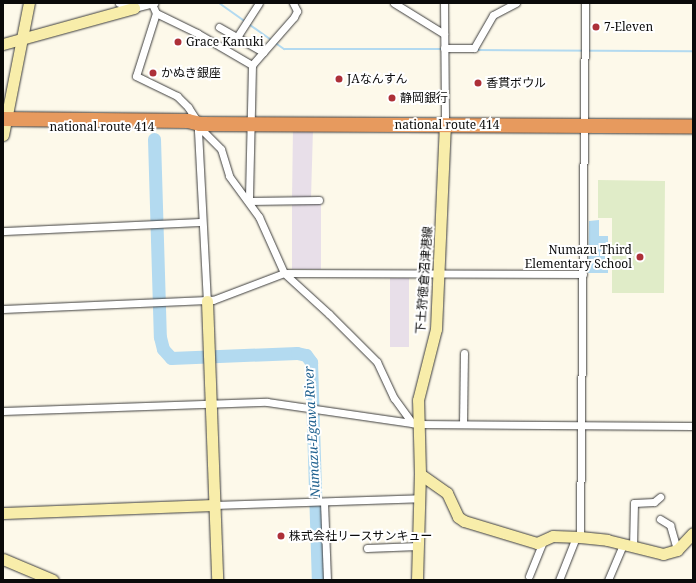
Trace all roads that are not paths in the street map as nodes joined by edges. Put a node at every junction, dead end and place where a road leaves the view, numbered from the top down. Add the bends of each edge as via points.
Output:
1 (29, 3) edge
2 (119, 3) edge
3 (153, 3) edge
4 (259, 3) edge
5 (293, 3) edge
6 (394, 3) edge
7 (444, 3) edge
8 (516, 3) edge
9 (585, 3) edge
10 (134, 8) junction
11 (156, 13) junction
12 (220, 27) dead end
13 (444, 34) junction
14 (238, 37) junction
15 (21, 40) junction
16 (3, 44) edge
17 (444, 48) junction
18 (263, 52) junction
19 (252, 65) junction
20 (200, 124) junction
21 (250, 124) junction
22 (445, 125) junction
23 (4, 126) edge
24 (584, 126) junction
25 (693, 126) edge
26 (318, 200) dead end
27 (249, 201) junction
28 (202, 222) junction
29 (3, 231) edge
30 (284, 273) junction
31 (439, 274) junction
32 (583, 274) junction
33 (207, 301) junction
34 (3, 309) edge
35 (464, 353) dead end
36 (210, 404) junction
37 (3, 411) edge
38 (415, 423) junction
39 (463, 424) junction
40 (582, 425) junction
41 (693, 426) edge
42 (420, 474) junction
43 (660, 497) dead end
44 (420, 498) junction
45 (324, 502) junction
46 (214, 505) junction
47 (3, 513) edge
48 (660, 519) dead end
49 (693, 533) edge
50 (578, 537) junction
51 (543, 542) junction
52 (418, 546) junction
53 (628, 546) junction
54 (367, 548) dead end
55 (676, 550) junction
56 (3, 559) edge
57 (529, 576) dead end
58 (53, 580) edge
59 (216, 580) edge
60 (327, 580) edge
61 (417, 580) edge
62 (559, 580) edge
63 (608, 580) edge

1 - 15 street
2 - 10 street
3 - 10 street
3 - 11 street
4 - 14 street
5 - 18 street via 296,11 294,17
6 - 13 street
7 - 13 street
8 - 17 street via 494,15 474,48
9 - 24 street
10 - 15 street
11 - 19 street
11 - 20 street via 136,76 185,102
12 - 14 street
13 - 17 street
14 - 18 street
15 - 16 street
15 - 23 street
17 - 22 street
18 - 19 street
19 - 21 street
20 - 21 highway, national route 414
20 - 23 highway, national route 414 via 189,127
20 - 27 street via 220,149 229,176
20 - 28 street via 198,131
21 - 22 highway, national route 414
21 - 27 street
22 - 24 highway, national route 414
22 - 31 street, 下土狩徳倉沼津港線
24 - 25 highway, national route 414
24 - 32 street
26 - 27 street
27 - 30 street
28 - 29 street
28 - 33 street
30 - 31 street
30 - 33 street
30 - 38 street via 377,362 391,393
31 - 32 street
31 - 38 street, 下土狩徳倉沼津港線 via 436,328 418,395
32 - 40 street
33 - 34 street
33 - 36 street
35 - 39 street
36 - 37 street
36 - 38 street via 290,403
36 - 46 street
38 - 39 street
38 - 42 street, 下土狩徳倉沼津港線
39 - 40 street
40 - 41 street
40 - 50 street
42 - 44 street, 下土狩徳倉沼津港線
42 - 51 street via 446,493 458,517 464,521 491,531
43 - 53 street via 654,502 634,502
44 - 45 street
44 - 52 street, 下土狩徳倉沼津港線
45 - 46 street
45 - 60 street
46 - 47 street
46 - 59 street
48 - 55 street via 670,525
49 - 55 street
50 - 51 street via 553,536
50 - 53 street
50 - 62 street
51 - 57 street
52 - 54 street
52 - 61 street, 下土狩徳倉沼津港線
53 - 55 street via 663,554
53 - 63 street
56 - 58 street

